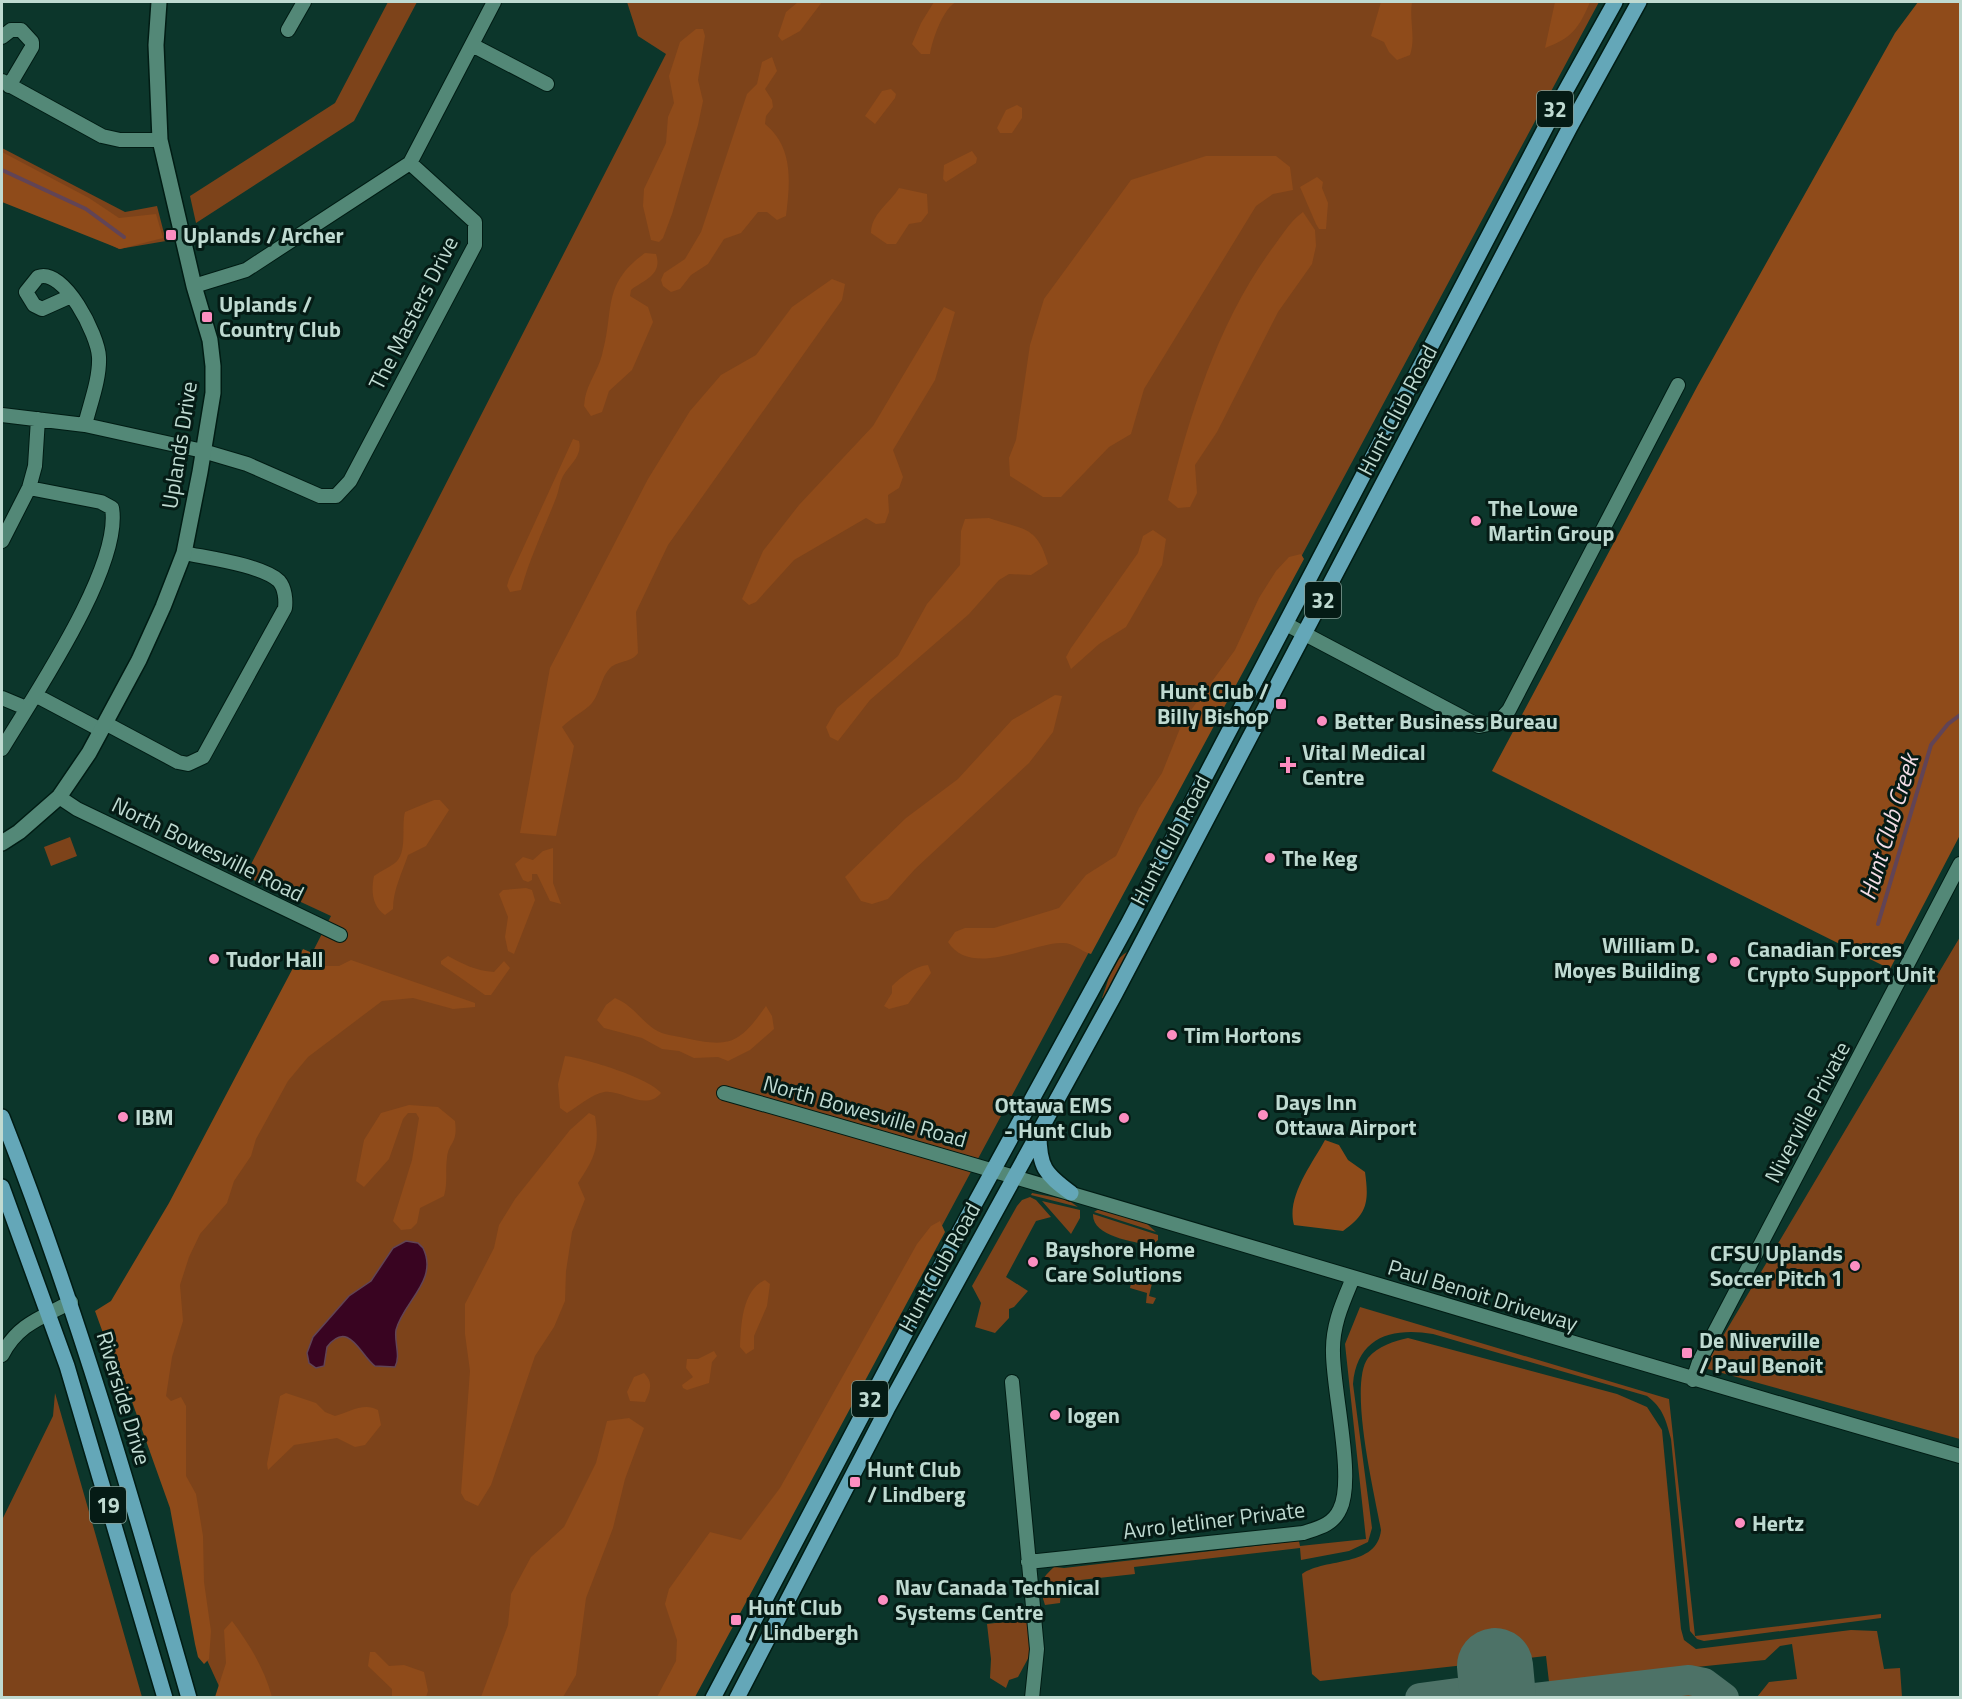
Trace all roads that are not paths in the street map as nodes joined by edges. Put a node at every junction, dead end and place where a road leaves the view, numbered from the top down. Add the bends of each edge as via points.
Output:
1 (159, 2) edge
2 (304, 2) edge
3 (494, 2) edge
4 (1615, 2) edge
5 (1639, 2) edge
6 (288, 30) dead end
7 (2, 37) edge
8 (472, 45) junction
9 (5, 83) edge
10 (547, 84) dead end
11 (160, 140) junction
12 (410, 164) junction
13 (194, 286) junction
14 (71, 296) dead end
15 (1678, 385) dead end
16 (2, 415) edge
17 (38, 419) junction
18 (85, 425) junction
19 (203, 451) junction
20 (29, 488) junction
21 (2, 541) edge
22 (184, 553) junction
23 (1286, 624) junction
24 (1305, 633) junction
25 (37, 696) junction
26 (2, 698) edge
27 (26, 708) junction
28 (103, 727) junction
29 (2, 749) edge
30 (59, 797) junction
31 (2, 843) edge
32 (1960, 864) edge
33 (340, 935) dead end
34 (724, 1093) dead end
35 (2, 1117) edge
36 (1039, 1132) junction
37 (995, 1170) junction
38 (1014, 1176) junction
39 (2, 1186) edge
40 (1071, 1193) junction
41 (1353, 1278) junction
42 (71, 1302) junction
43 (48, 1314) junction
44 (2, 1355) edge
45 (1693, 1380) junction
46 (1012, 1382) dead end
47 (1960, 1456) edge
48 (1028, 1562) junction
49 (715, 1693) edge
50 (165, 1698) edge
51 (189, 1698) edge
52 (737, 1698) edge
53 (1032, 1698) edge

1 - 11 street, Uplands Drive via 156,45
2 - 6 street
3 - 8 street
4 - 23 main road, Hunt Club Road / 32
5 - 24 main road, Hunt Club Road / 32
7 - 9 street via 10,30 21,30 32,42
8 - 10 street
8 - 12 street
9 - 11 street via 102,135 120,140
11 - 13 street, Uplands Drive
12 - 13 street via 246,270
12 - 19 street, The Masters Drive via 475,222 475,245 350,481 336,496 320,496 247,464
13 - 19 street, Uplands Drive via 210,339 213,366 213,393
14 - 18 street via 88,324 99,354
15 - 24 street via 1509,710 1498,722 1479,726
16 - 17 street
17 - 18 street
17 - 20 street via 35,466
18 - 19 street
19 - 22 street, Uplands Drive
20 - 21 street
20 - 25 street via 101,502 112,508 115,521 91,593
22 - 28 street, Uplands Drive via 139,660
22 - 28 street via 258,571 278,580 285,594 285,608 203,758 188,764 178,762
23 - 24 street
23 - 37 main road, Hunt Club Road / 32
24 - 36 main road, Hunt Club Road / 32
25 - 27 street
25 - 28 street
26 - 27 street
27 - 29 street
28 - 30 street, Uplands Drive
30 - 31 street, Uplands Drive
30 - 33 street, North Bowesville Road
32 - 45 street, Niverville Private
34 - 37 street, North Bowesville Road
35 - 42 main road, Riverside Drive / 19
36 - 38 main road, Hunt Club Road / 32
36 - 40 main road via 1041,1164
37 - 38 street, Paul Benoit Driveway
37 - 49 main road, Hunt Club Road / 32
38 - 40 street, Paul Benoit Driveway
38 - 52 main road, Hunt Club Road / 32
39 - 43 main road, Riverside Drive / 19
40 - 41 street, Paul Benoit Driveway
41 - 45 street, Paul Benoit Driveway
41 - 48 street, Avro Jetliner Private via 1336,1319 1332,1352 1346,1488 1340,1510 1326,1526 1303,1533
42 - 43 street
42 - 51 main road, Riverside Drive / 19
43 - 44 street via 25,1325
43 - 50 main road, Riverside Drive / 19 via 67,1365
45 - 47 street, Paul Benoit Driveway
46 - 48 street
48 - 53 street via 1037,1648
49 - 52 street

